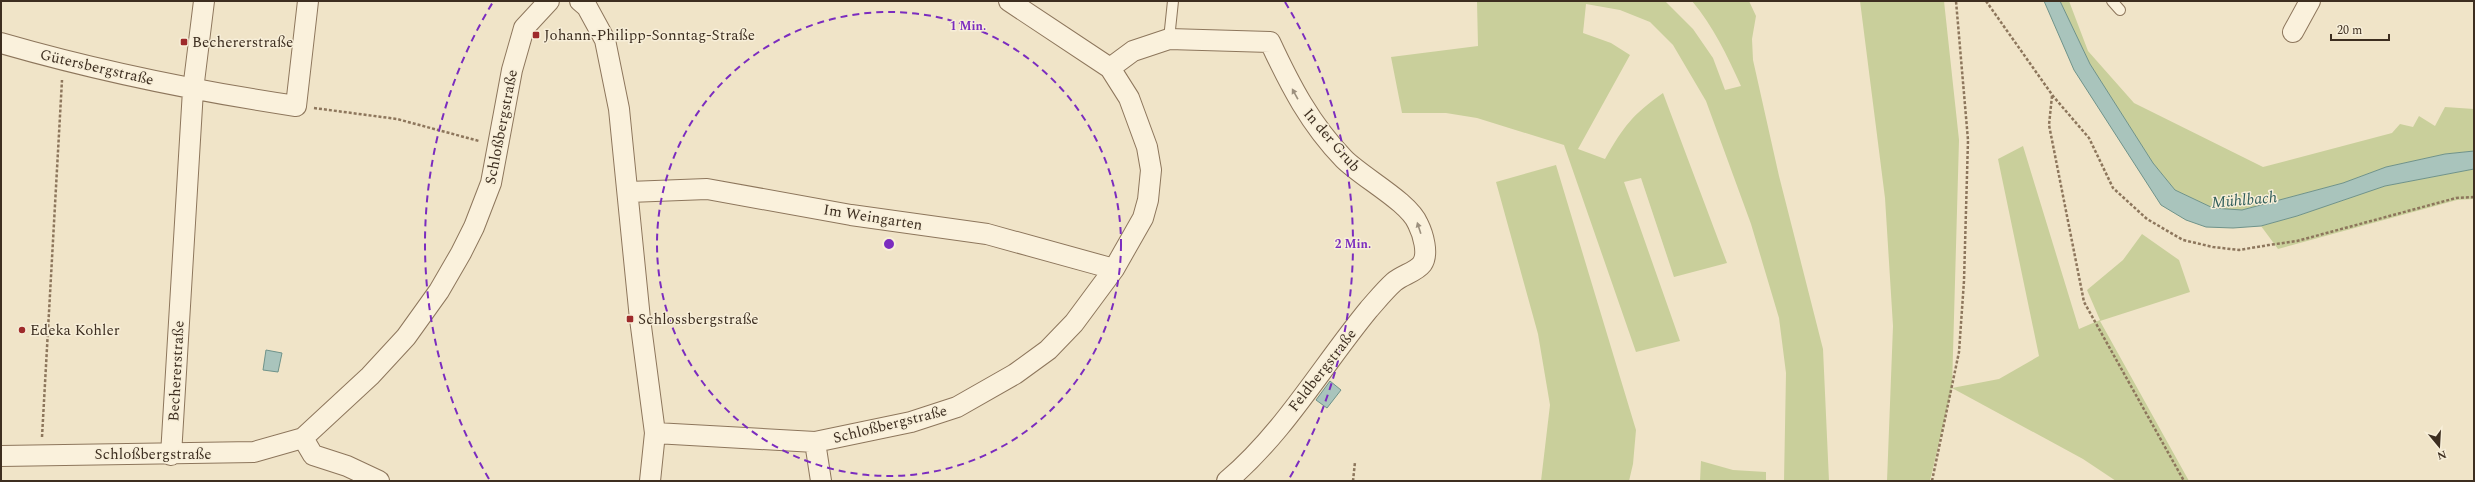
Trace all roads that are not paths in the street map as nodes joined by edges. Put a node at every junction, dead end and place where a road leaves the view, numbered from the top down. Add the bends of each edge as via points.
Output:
1 (204, 1) edge
2 (308, 1) edge
3 (549, 1) edge
4 (580, 1) edge
5 (1009, 1) edge
6 (1173, 1) edge
7 (2112, 1) edge
8 (2310, 1) edge
9 (2120, 10) dead end
10 (2293, 32) dead end
11 (1169, 39) junction
12 (1, 43) edge
13 (1110, 68) junction
14 (193, 90) junction
15 (629, 192) junction
16 (1422, 265) joint
17 (1114, 269) junction
18 (655, 433) junction
19 (303, 438) junction
20 (815, 442) junction
21 (171, 455) junction
22 (1, 456) edge
23 (379, 481) edge
24 (650, 481) edge
25 (821, 481) edge
26 (1227, 481) edge

1 - 14 street, Bechererstraße
2 - 14 street, Gütersbergstraße via 296,106
3 - 19 street, Schloßbergstraße via 524,28 512,70 491,183 474,227 438,292 406,337 370,376
4 - 15 street via 587,7 605,40 619,109
5 - 13 street, Schloßbergstraße
6 - 11 lane
7 - 9 lane
8 - 10 street
11 - 13 street via 1133,51
16 -> 11 street, In der Grub via 1426,255 1419,224 1413,213 1365,178 1329,141 1305,112 1270,42
12 - 14 street, Gütersbergstraße
13 - 17 street, Schloßbergstraße via 1129,98 1138,120 1150,170 1148,200 1143,218
14 - 21 street, Bechererstraße
15 - 17 street, Im Weingarten via 706,189 851,215 986,234
15 - 18 street via 640,318
16 - 26 street, Feldbergstraße via 1395,281 1370,308 1252,460
17 - 20 street, Schloßbergstraße via 1074,323 1048,350 1009,377 956,407 911,422
18 - 20 street, Schloßbergstraße
18 - 24 street
19 - 21 street, Schloßbergstraße via 254,452
19 - 23 street via 313,455 347,466
20 - 25 street
21 - 22 street, Schloßbergstraße

